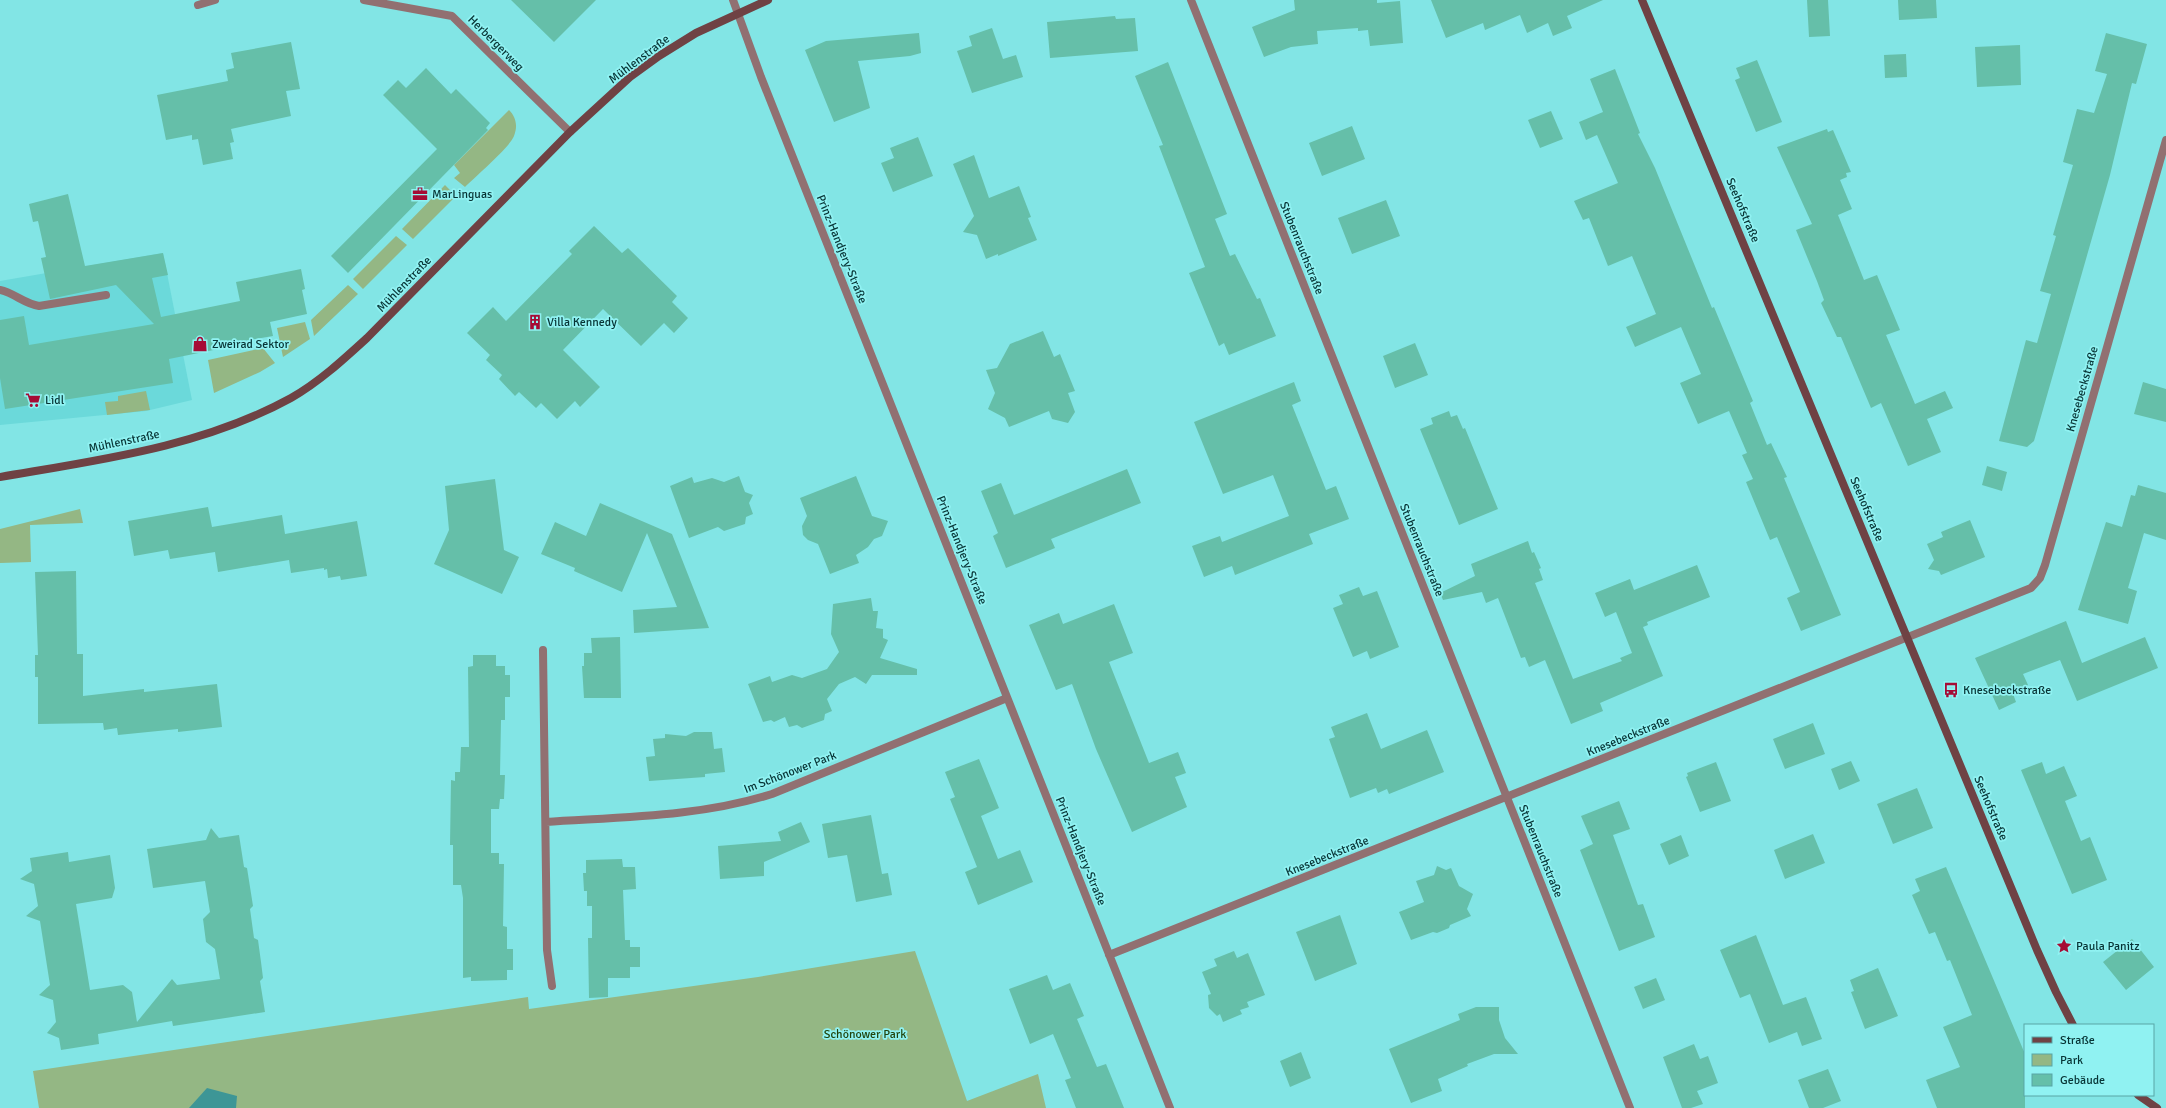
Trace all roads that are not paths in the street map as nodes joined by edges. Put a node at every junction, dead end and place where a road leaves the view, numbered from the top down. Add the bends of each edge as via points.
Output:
1 (215, 0) edge
2 (364, 0) edge
3 (733, 0) edge
4 (768, 0) edge
5 (1191, 0) edge
6 (1642, 0) edge
7 (198, 5) dead end
8 (737, 13) junction
9 (570, 132) junction
10 (2166, 140) edge
11 (0, 290) edge
12 (106, 295) dead end
13 (0, 477) edge
14 (1908, 638) junction
15 (543, 650) dead end
16 (1008, 698) junction
17 (1507, 797) junction
18 (546, 822) junction
19 (1110, 955) junction
20 (552, 986) dead end
21 (2072, 1024) edge
22 (2139, 1096) edge
23 (1170, 1108) edge
24 (1630, 1108) edge
25 (2157, 1108) edge

1 - 7 street
2 - 9 street, Herbergerweg via 452,16
3 - 8 street, Prinz-Handjery-Straße
4 - 8 street, Mühlenstraße
5 - 17 street, Stubenrauchstraße
6 - 14 street, Seehofstraße
8 - 9 street, Mühlenstraße via 696,33 659,56 630,77
8 - 16 street, Prinz-Handjery-Straße via 766,92
9 - 13 street, Mühlenstraße via 367,338 336,366 291,398 256,415 193,438 119,456
10 - 14 street, Knesebeckstraße via 2040,578 2031,588
11 - 12 street via 31,305 39,306
14 - 17 street, Knesebeckstraße
14 - 21 street, Seehofstraße via 2037,950
15 - 18 street
16 - 18 street, Im Schönower Park via 772,794 739,804 696,811
16 - 19 street, Prinz-Handjery-Straße
17 - 19 street, Knesebeckstraße
17 - 24 street, Stubenrauchstraße
18 - 20 street via 547,950
19 - 23 street, Prinz-Handjery-Straße
22 - 25 street

